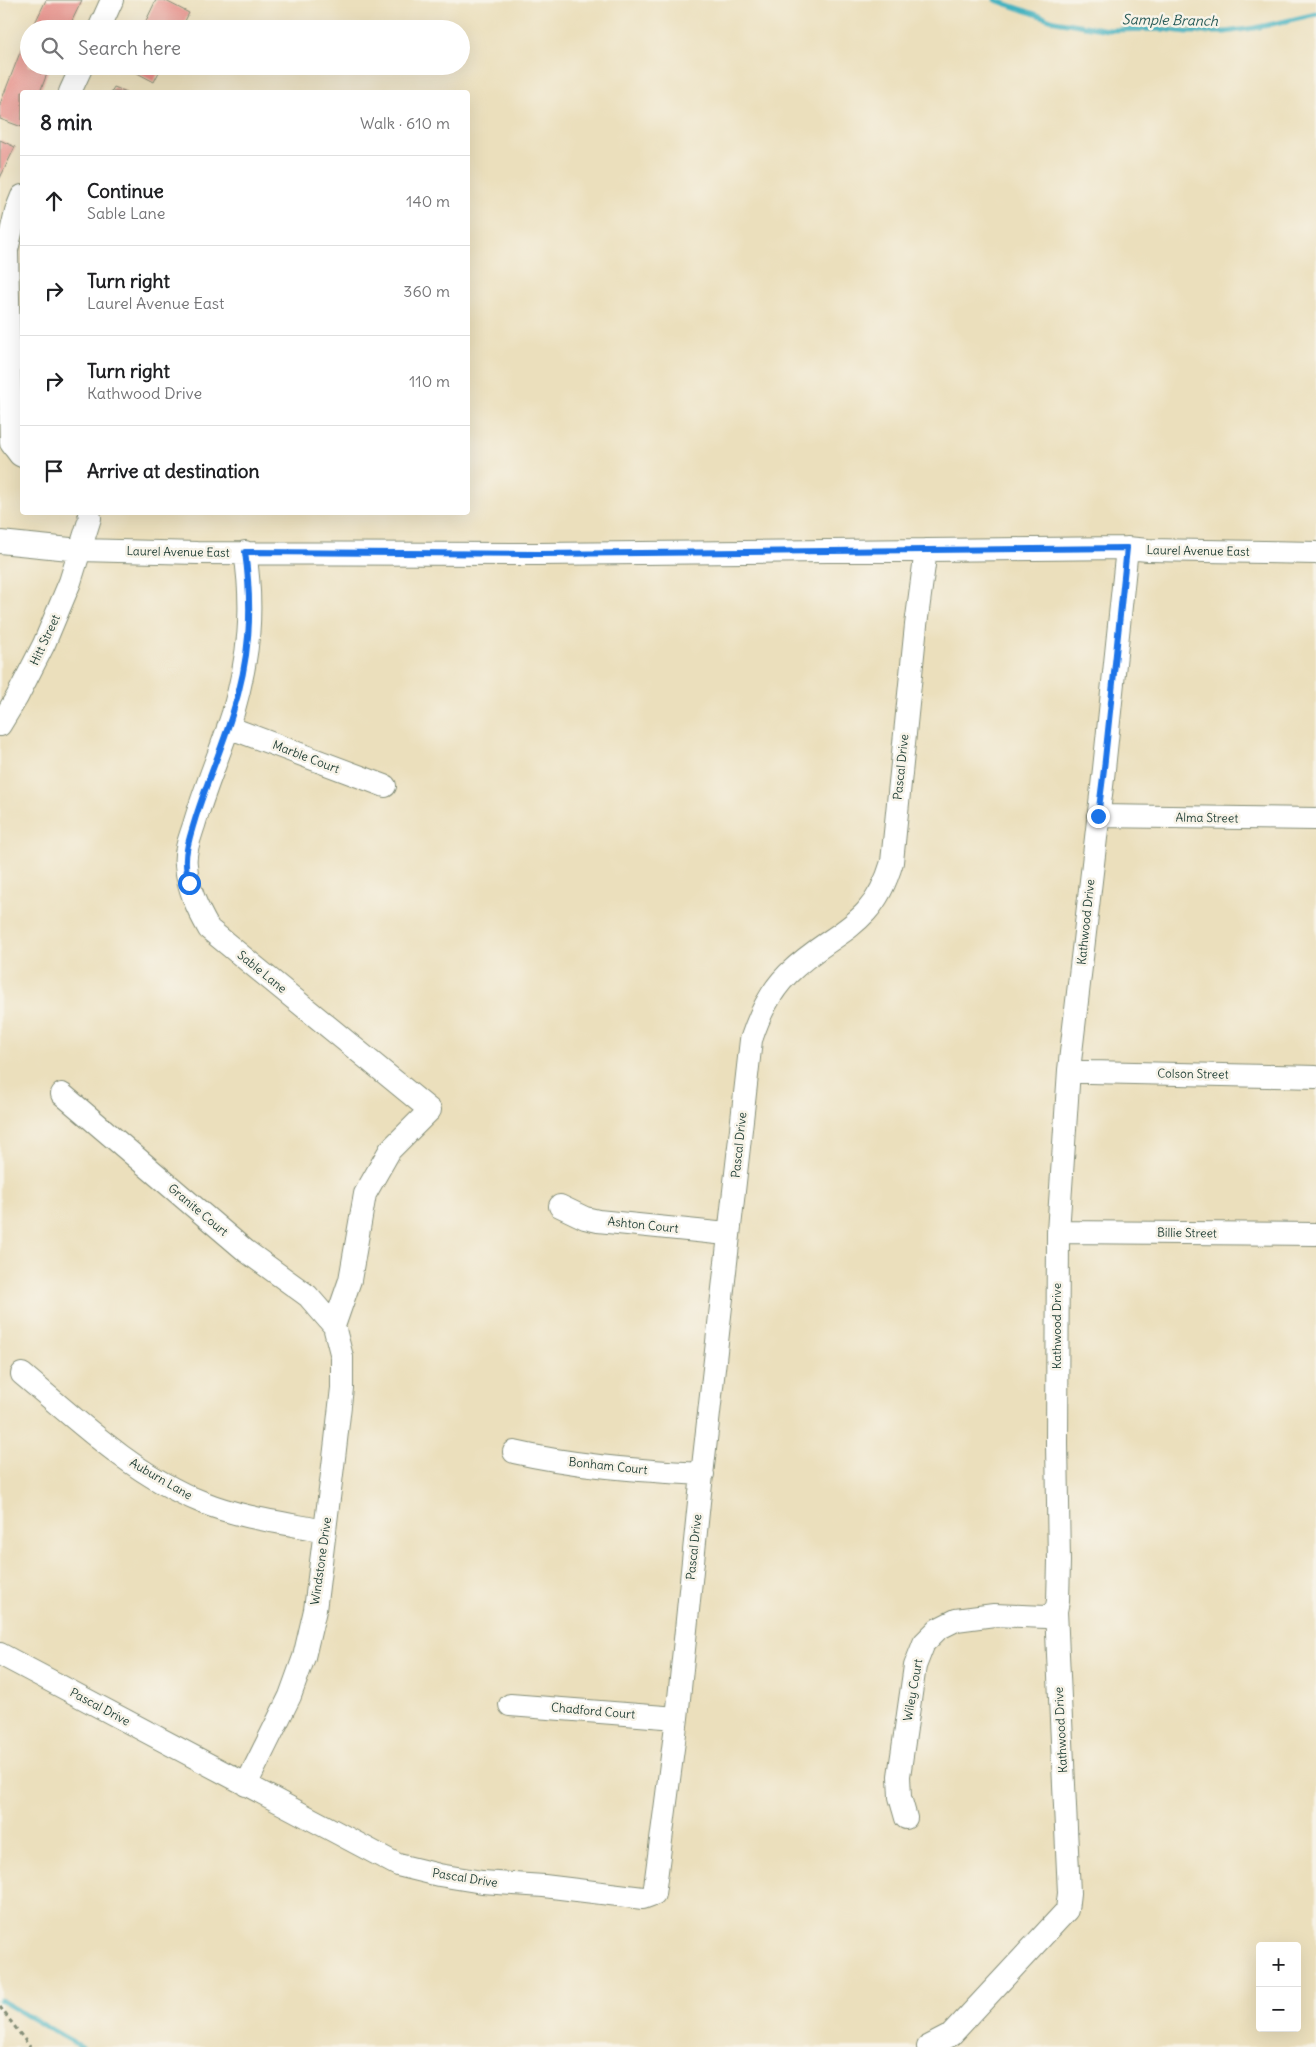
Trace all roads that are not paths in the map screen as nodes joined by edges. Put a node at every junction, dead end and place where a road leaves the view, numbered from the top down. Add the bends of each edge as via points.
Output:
1 (112, 0) edge
2 (103, 20) edge
3 (78, 75) edge
4 (71, 90) edge
5 (20, 201) edge
6 (20, 455) edge
7 (90, 515) edge
8 (0, 542) edge
9 (1127, 548) junction
10 (80, 550) junction
11 (926, 550) junction
12 (245, 552) junction
13 (1316, 553) edge
14 (0, 725) edge
15 (228, 727) junction
16 (385, 786) dead end
17 (1098, 816) junction
18 (1316, 819) edge
19 (1069, 1070) junction
20 (1316, 1077) edge
21 (62, 1094) dead end
22 (560, 1206) dead end
23 (729, 1232) junction
24 (1058, 1232) junction
25 (1316, 1234) edge
26 (334, 1326) junction
27 (22, 1374) dead end
28 (514, 1452) dead end
29 (703, 1474) junction
30 (325, 1531) junction
31 (1056, 1612) junction
32 (0, 1654) edge
33 (510, 1705) dead end
34 (676, 1718) junction
35 (246, 1785) junction
36 (906, 1818) dead end
37 (928, 2047) edge

1 - 2 street
3 - 4 street
5 - 6 street via 7,250 11,442
7 - 10 street, Hitt Street
8 - 10 street, Laurel Avenue East
9 - 11 street, Laurel Avenue East
9 - 13 street, Laurel Avenue East
9 - 17 street, Kathwood Drive
10 - 12 street, Laurel Avenue East
10 - 14 street, Hitt Street via 44,644
11 - 12 street, Laurel Avenue East via 538,554
11 - 23 street, Pascal Drive via 892,862 880,895 868,910 788,974 770,996 757,1022 748,1060
12 - 15 street, Sable Lane via 251,613 242,675
15 - 16 street, Marble Court
15 - 26 street, Sable Lane via 189,842 185,863 193,901 209,929 430,1110 390,1150 366,1194 350,1280
17 - 18 street, Alma Street
17 - 19 street, Kathwood Drive
19 - 20 street, Colson Street
19 - 24 street, Kathwood Drive
21 - 26 street, Granite Court via 246,1251 308,1296
22 - 23 street, Ashton Court via 598,1221
23 - 29 street, Pascal Drive
24 - 25 street, Billie Street
24 - 31 street, Kathwood Drive via 1056,1444 1059,1561
26 - 30 street, Windstone Drive via 342,1357 342,1388
27 - 30 street, Auburn Lane via 140,1469 164,1483 233,1513
28 - 29 street, Bonham Court via 548,1460
29 - 34 street, Pascal Drive
30 - 35 street, Windstone Drive via 304,1657 290,1696
31 - 36 street, Wiley Court via 1046,1617 994,1616 956,1620 938,1629 924,1643 915,1666 900,1776 900,1797
31 - 37 street, Kathwood Drive via 1069,1893 1067,1910 951,2036
32 - 35 street, Pascal Drive
33 - 34 street, Chadford Court
34 - 35 street, Pascal Drive via 654,1894 643,1898 482,1882 398,1865

